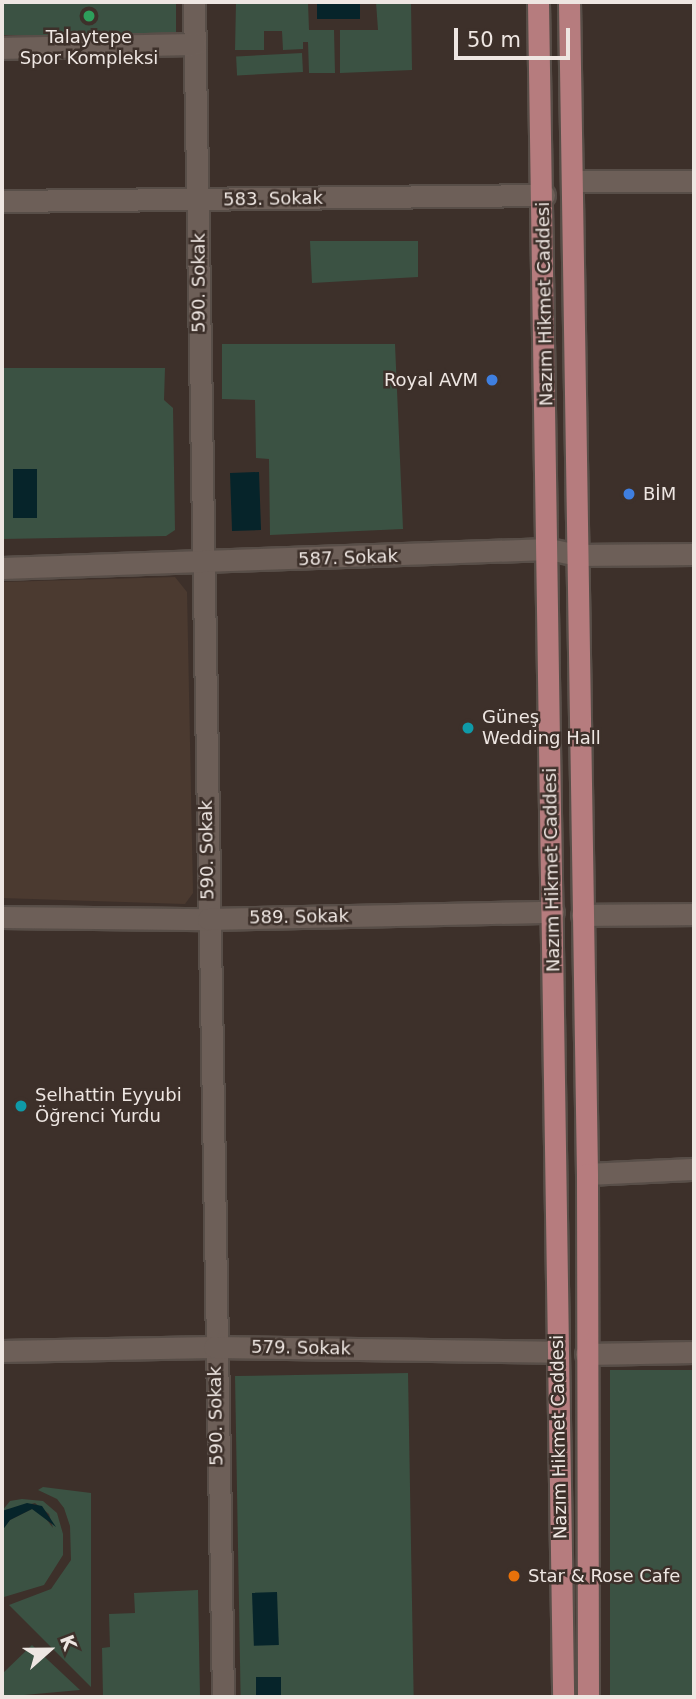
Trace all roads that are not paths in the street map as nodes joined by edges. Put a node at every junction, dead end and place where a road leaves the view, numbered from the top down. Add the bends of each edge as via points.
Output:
1 (194, 2) edge
2 (538, 2) edge
3 (569, 2) edge
4 (195, 44) junction
5 (2, 48) edge
6 (572, 181) junction
7 (694, 181) edge
8 (544, 195) junction
9 (199, 200) junction
10 (2, 201) edge
11 (549, 549) junction
12 (694, 554) edge
13 (577, 555) junction
14 (202, 564) junction
15 (2, 568) edge
16 (553, 912) junction
17 (694, 914) edge
18 (582, 915) junction
19 (2, 917) edge
20 (208, 919) junction
21 (694, 1169) edge
22 (587, 1174) junction
23 (214, 1347) junction
24 (2, 1350) edge
25 (558, 1352) junction
26 (694, 1352) edge
27 (586, 1354) junction
28 (223, 1697) edge
29 (563, 1697) edge
30 (588, 1697) edge

1 - 4 street, 590. Sokak
2 - 8 main road, Nazım Hikmet Caddesi
3 - 6 main road, Nazım Hikmet Caddesi
4 - 5 street
4 - 9 street, 590. Sokak
6 - 7 street
6 - 13 main road, Nazım Hikmet Caddesi
8 - 9 street, 583. Sokak
8 - 11 main road, Nazım Hikmet Caddesi
9 - 10 street, 583. Sokak
9 - 14 street, 590. Sokak
11 - 13 street, 587. Sokak
11 - 14 street, 587. Sokak
11 - 16 main road, Nazım Hikmet Caddesi
12 - 13 street, 587. Sokak
13 - 18 main road, Nazım Hikmet Caddesi
14 - 15 street, 587. Sokak
14 - 20 street, 590. Sokak
16 - 20 street, 589. Sokak
16 - 25 main road, Nazım Hikmet Caddesi
17 - 18 street
18 - 22 main road, Nazım Hikmet Caddesi
19 - 20 street, 589. Sokak
20 - 23 street, 590. Sokak
21 - 22 street
22 - 27 main road, Nazım Hikmet Caddesi
23 - 24 street, 579. Sokak
23 - 25 street, 579. Sokak
23 - 28 street, 590. Sokak
25 - 29 main road, Nazım Hikmet Caddesi
26 - 27 street
27 - 30 main road, Nazım Hikmet Caddesi

